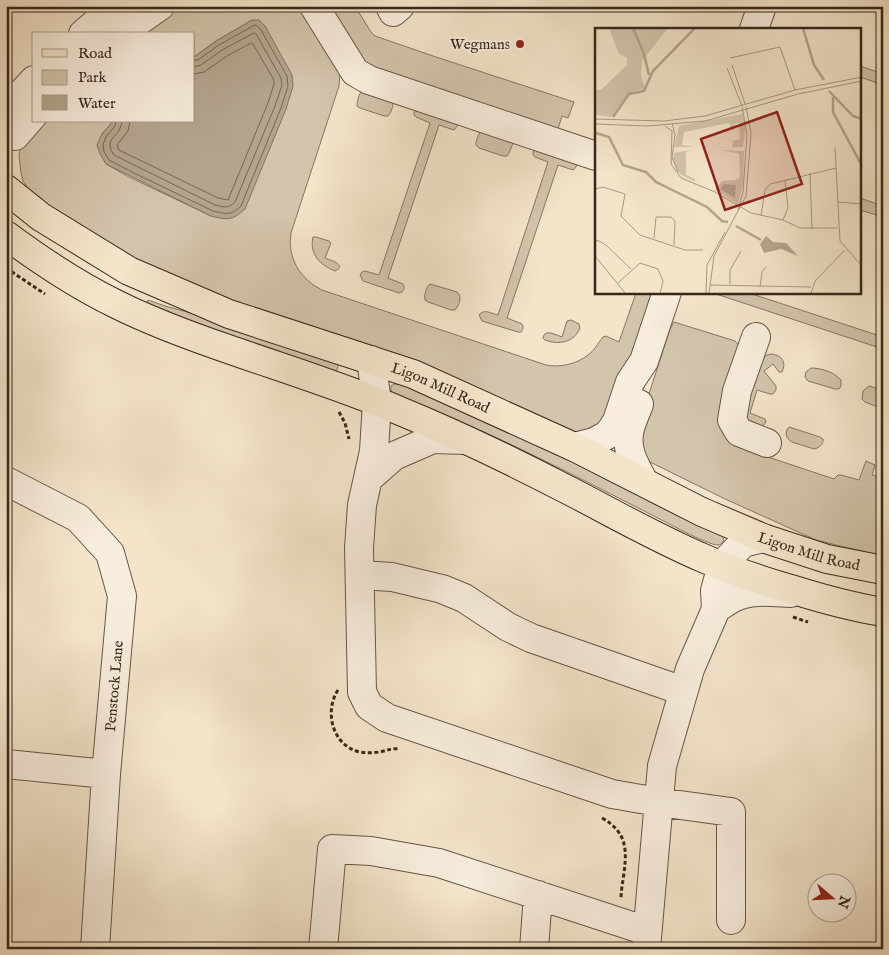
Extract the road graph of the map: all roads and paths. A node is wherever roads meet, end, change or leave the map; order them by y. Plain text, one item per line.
1 (116, 6) edge
2 (160, 6) edge
3 (314, 6) edge
4 (390, 6) edge
5 (400, 6) edge
6 (762, 6) edge
7 (754, 28) edge
8 (84, 32) edge
9 (123, 32) edge
10 (32, 82) edge
11 (6, 110) edge
12 (32, 116) edge
13 (6, 136) edge
14 (595, 156) edge
15 (6, 189) edge
16 (6, 235) edge
17 (666, 294) edge
18 (756, 337) dead end
19 (371, 360) junction
20 (644, 361) junction
21 (377, 402) junction
22 (339, 412) dead end
23 (465, 440) junction
24 (350, 442) dead end
25 (767, 443) dead end
26 (574, 447) junction
27 (368, 478) junction
28 (6, 481) edge
29 (644, 482) junction
30 (763, 538) junction
31 (722, 566) junction
32 (883, 570) edge
33 (360, 574) junction
34 (811, 595) junction
35 (716, 609) junction
36 (883, 612) edge
37 (339, 689) dead end
38 (683, 691) junction
39 (401, 749) dead end
40 (6, 764) edge
41 (106, 774) junction
42 (658, 802) junction
43 (598, 815) dead end
44 (538, 895) junction
45 (622, 904) dead end
46 (731, 920) dead end
47 (646, 940) edge
48 (95, 949) edge
49 (323, 949) edge
50 (534, 949) edge

1 - 8 street
2 - 9 street
3 - 14 street
4 - 5 street
6 - 7 street
10 - 11 street
12 - 13 street
15 - 19 main road, Ligon Mill Road
16 - 21 main road
17 - 20 street
18 - 25 street
19 - 21 street
19 - 26 main road, Ligon Mill Road
20 - 26 street
20 - 29 street
21 - 23 main road
21 - 27 street
22 - 24 path
23 - 27 street
23 - 31 main road
26 - 29 main road, Ligon Mill Road
27 - 33 street
28 - 41 street, Penstock Lane
29 - 30 main road, Ligon Mill Road
30 - 31 street
30 - 32 main road, Ligon Mill Road
31 - 34 main road
31 - 35 street
33 - 38 street
33 - 42 street
34 - 35 street
34 - 36 main road
35 - 38 street
37 - 39 path
38 - 42 street
40 - 41 street
41 - 48 street, Penstock Lane
42 - 46 street
42 - 47 street
43 - 45 path
44 - 47 street
44 - 49 street
44 - 50 street

